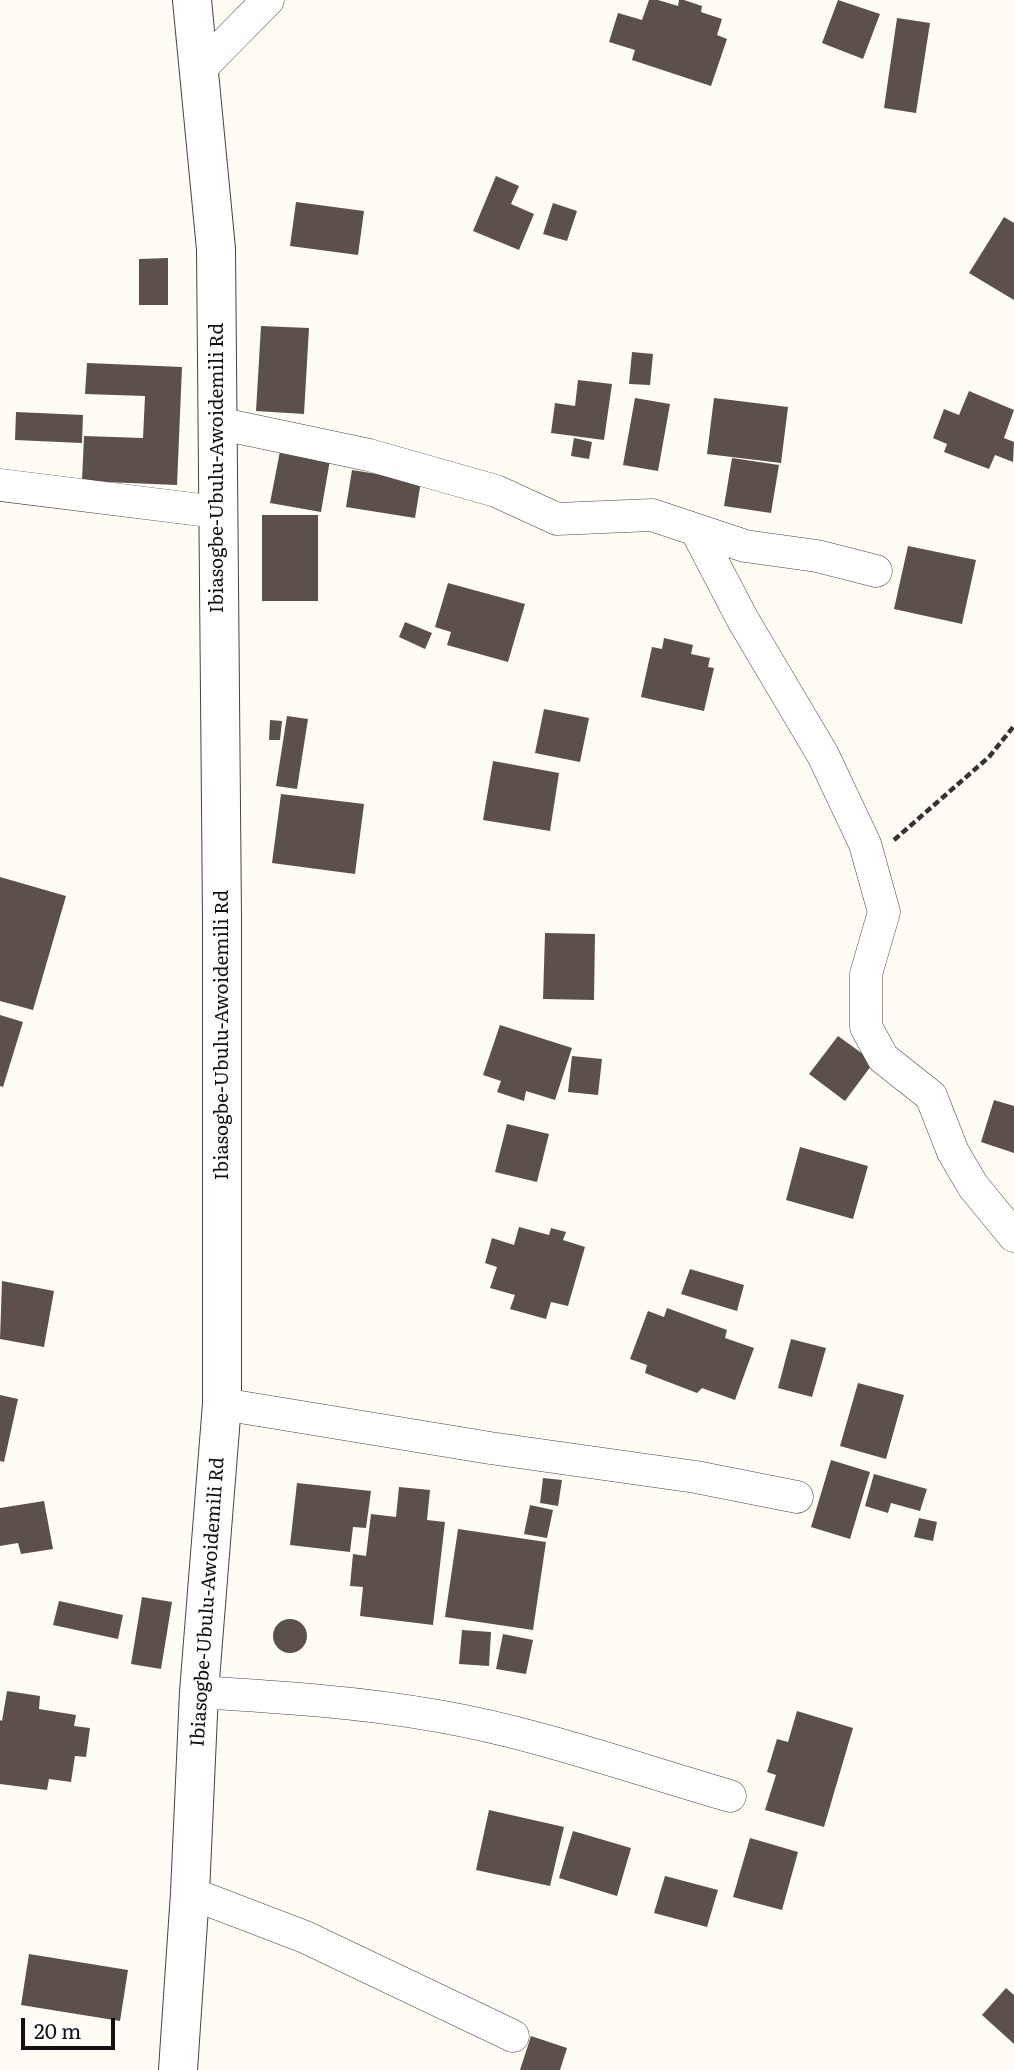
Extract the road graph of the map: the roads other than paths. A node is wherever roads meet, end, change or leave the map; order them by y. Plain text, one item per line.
1 (192, 0) edge
2 (268, 0) edge
3 (199, 70) junction
4 (217, 423) junction
5 (0, 485) edge
6 (217, 512) junction
7 (696, 530) junction
8 (876, 571) dead end
9 (1014, 1237) edge
10 (222, 1404) junction
11 (797, 1497) dead end
12 (199, 1692) junction
13 (730, 1796) dead end
14 (190, 1893) junction
15 (513, 2036) dead end
16 (177, 2070) edge

1 - 3 street, Ibiasogbe-Ubulu-Awoidemili Rd
2 - 3 street
3 - 4 street, Ibiasogbe-Ubulu-Awoidemili Rd
4 - 6 street, Ibiasogbe-Ubulu-Awoidemili Rd
4 - 7 street
5 - 6 street
6 - 10 street, Ibiasogbe-Ubulu-Awoidemili Rd
7 - 8 street
7 - 9 street
10 - 11 street
10 - 12 street, Ibiasogbe-Ubulu-Awoidemili Rd
12 - 13 street
12 - 14 street, Ibiasogbe-Ubulu-Awoidemili Rd
14 - 15 street
14 - 16 street, Ibiasogbe-Ubulu-Awoidemili Rd

